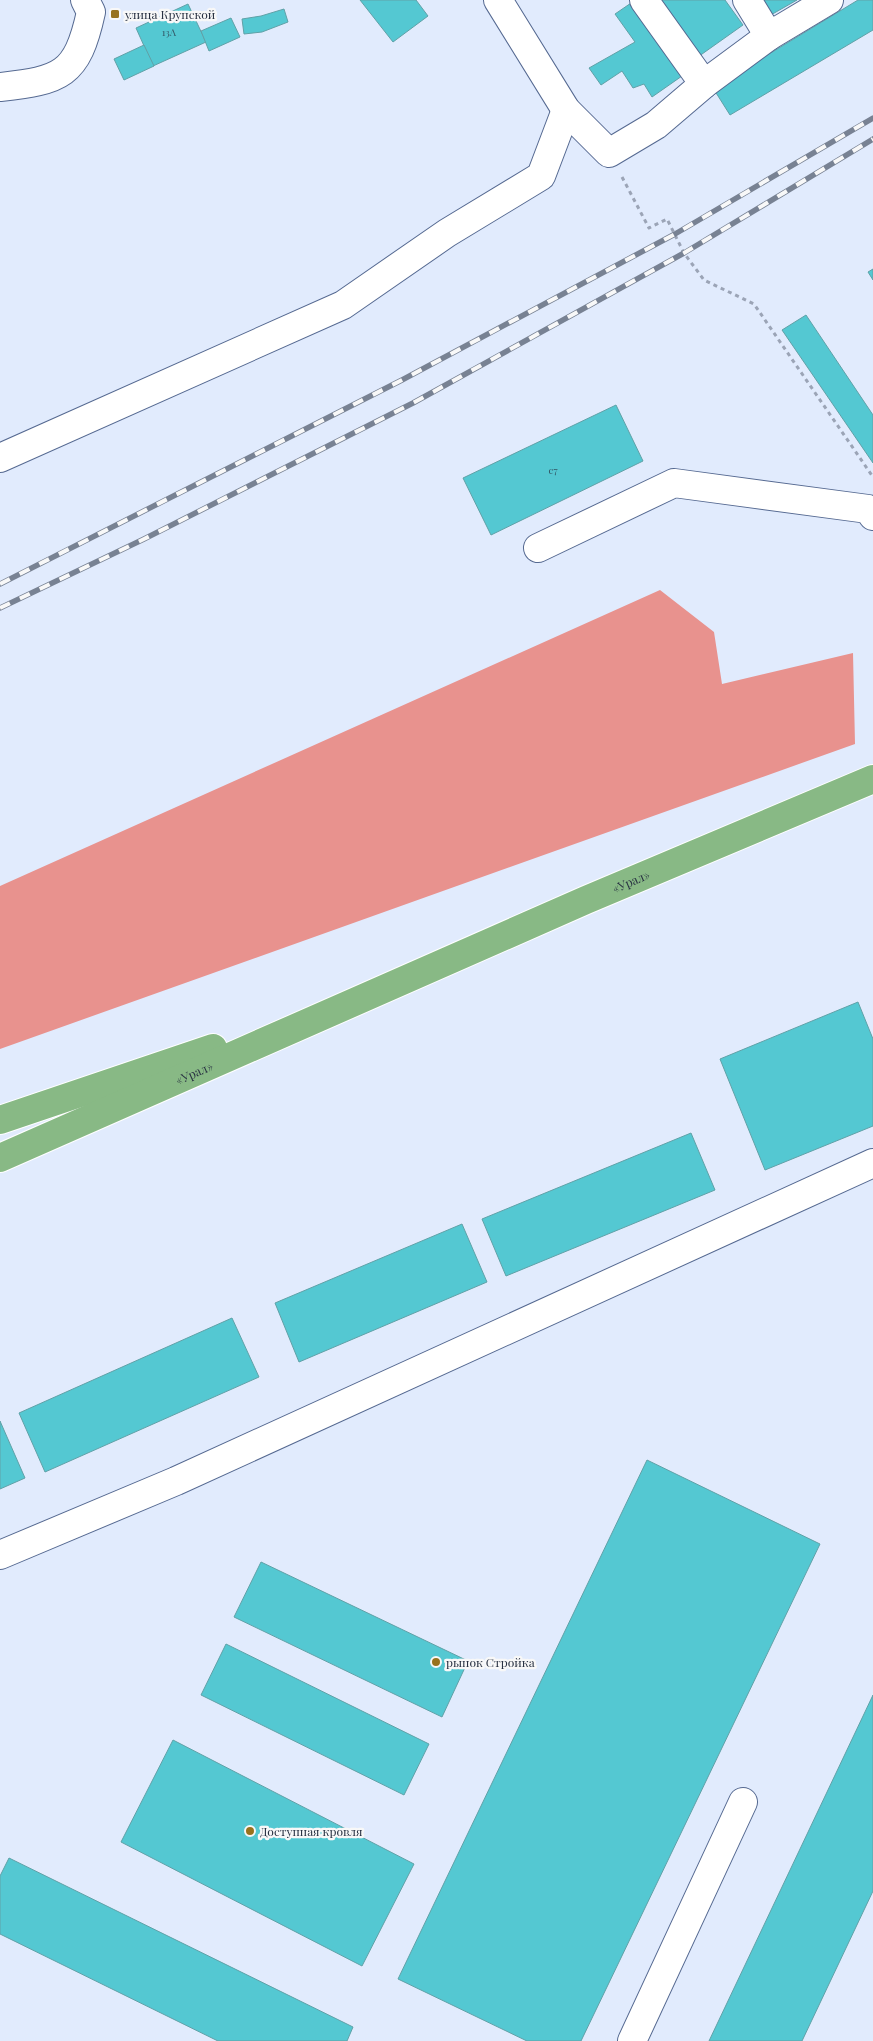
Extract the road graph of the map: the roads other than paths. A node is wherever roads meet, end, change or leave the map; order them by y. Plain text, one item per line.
1 (85, 0) edge
2 (498, 0) edge
3 (644, 0) edge
4 (747, 0) edge
5 (829, 0) edge
6 (769, 36) junction
7 (704, 84) junction
8 (0, 87) edge
9 (566, 110) junction
10 (0, 458) edge
11 (873, 516) edge
12 (538, 548) dead end
13 (873, 779) edge
14 (389, 988) junction
15 (0, 1120) edge
16 (0, 1158) edge
17 (873, 1163) edge
18 (0, 1556) edge
19 (743, 1802) dead end
20 (632, 2041) edge

1 - 8 lane
2 - 9 lane
3 - 7 lane
4 - 6 lane
5 - 6 lane
6 - 7 lane
7 - 9 lane
9 - 10 lane
11 - 12 lane
13 - 14 highway, «Урал»
14 - 15 highway, «Урал»
14 - 16 highway, «Урал»
17 - 18 lane
19 - 20 lane

